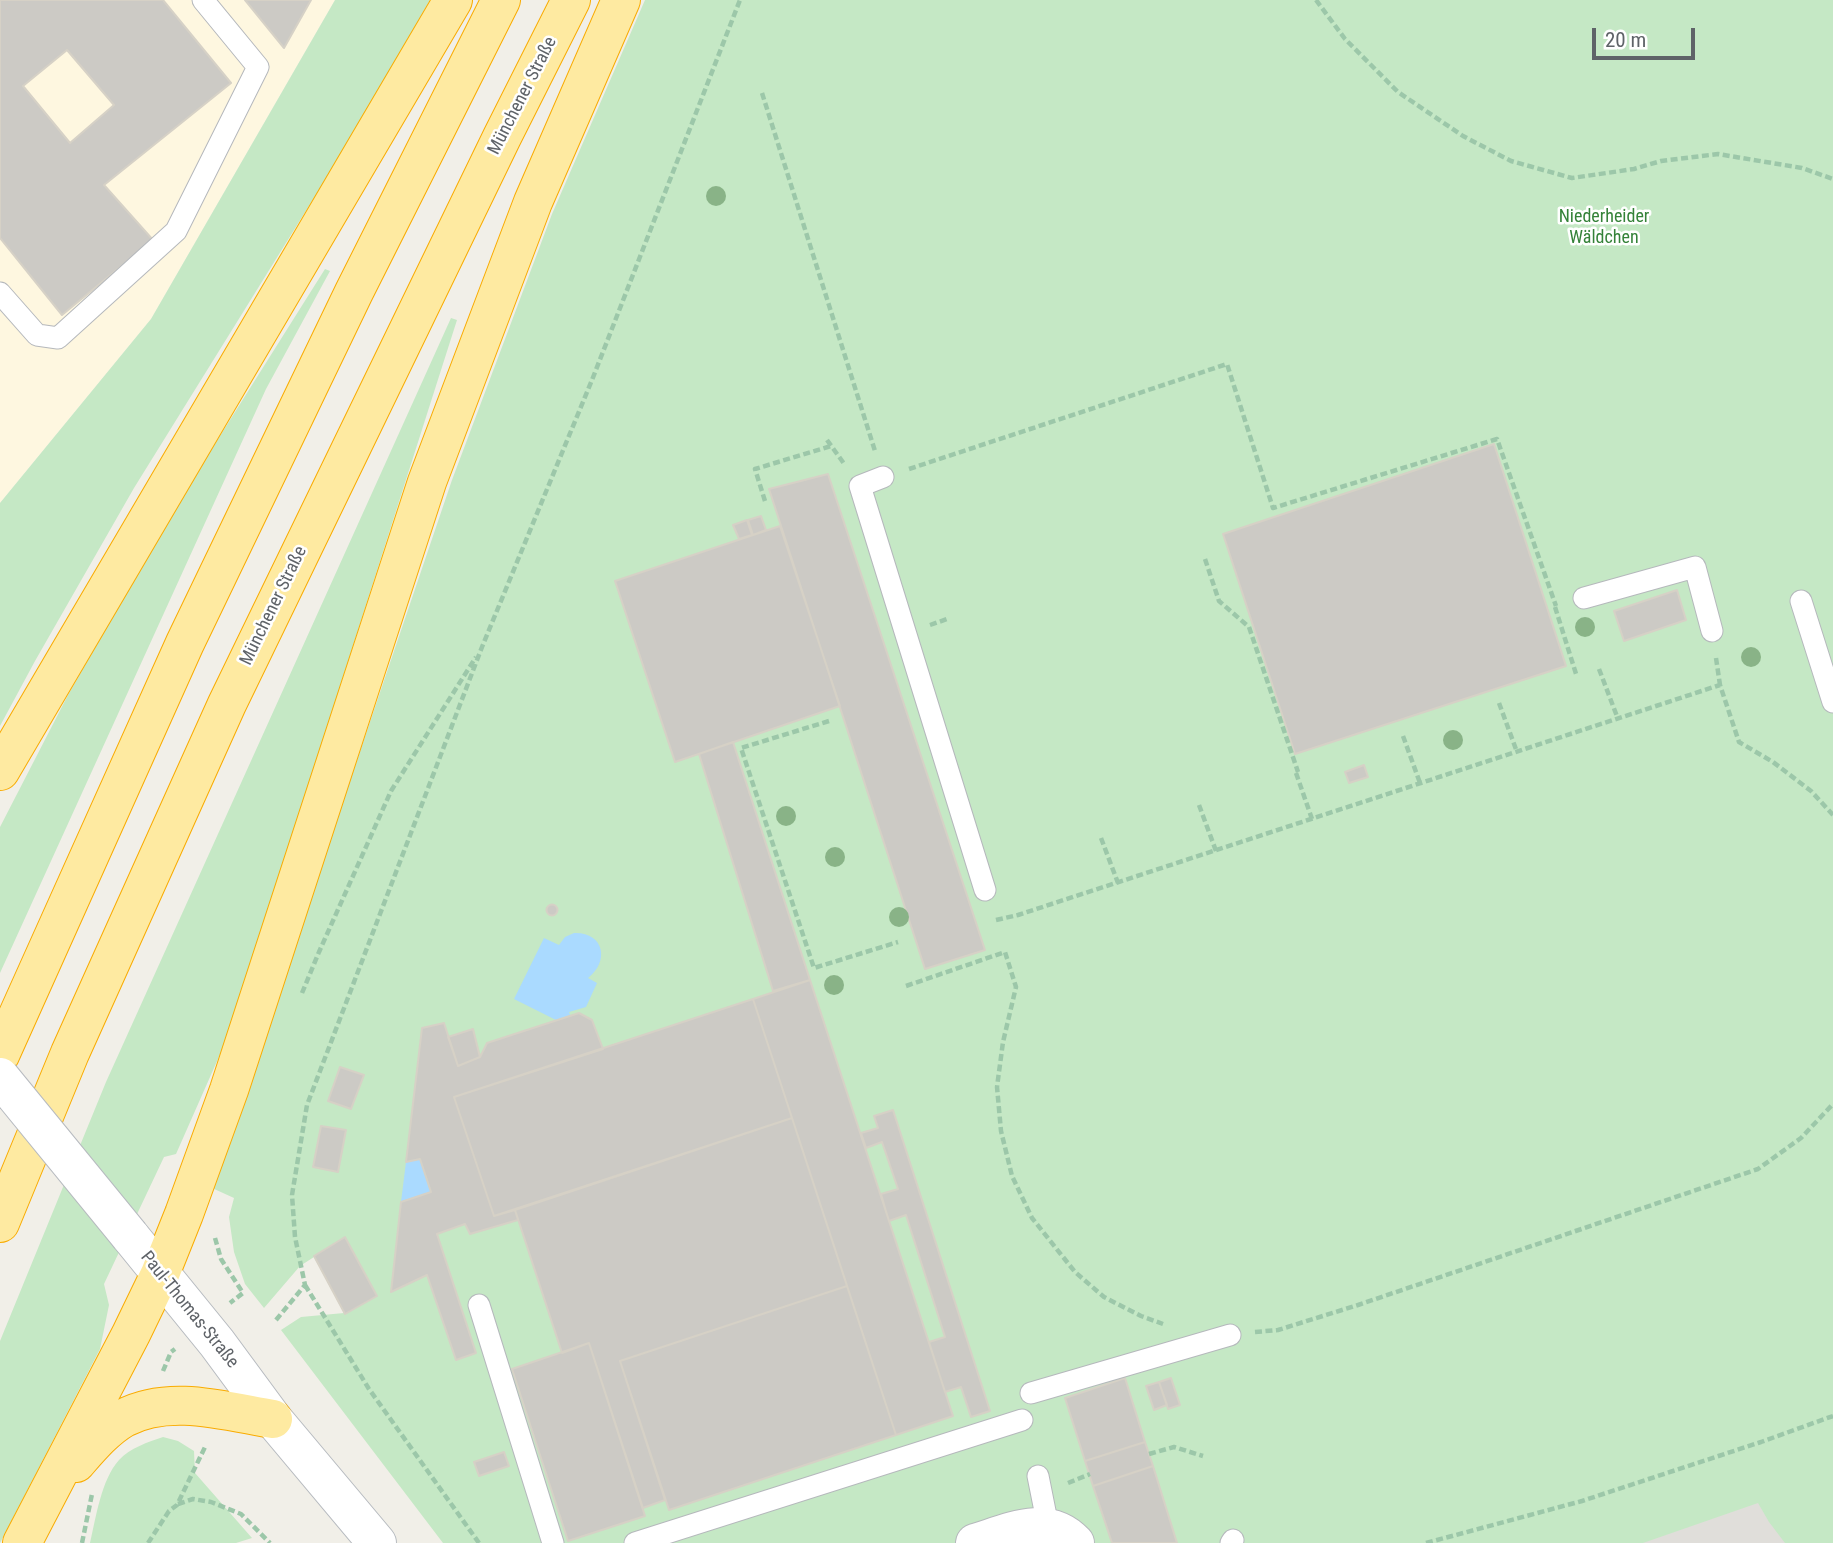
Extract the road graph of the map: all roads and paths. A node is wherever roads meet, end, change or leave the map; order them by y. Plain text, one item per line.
1 (203, 0) edge
2 (453, 0) edge
3 (501, 0) edge
4 (571, 0) edge
5 (621, 0) edge
6 (740, 0) edge
7 (1316, 0) edge
8 (762, 93) dead end
9 (1833, 179) edge
10 (0, 293) edge
11 (831, 446) dead end
12 (883, 477) junction
13 (765, 501) dead end
14 (1205, 559) dead end
15 (1584, 598) joint
16 (1801, 601) dead end
17 (1555, 606) junction
18 (1713, 631) dead end
19 (482, 648) junction
20 (1599, 670) dead end
21 (1577, 677) dead end
22 (1833, 702) edge
23 (1499, 704) dead end
24 (1618, 719) junction
25 (829, 721) dead end
26 (1403, 736) dead end
27 (1517, 752) junction
28 (1, 769) edge
29 (1420, 783) junction
30 (1199, 805) dead end
31 (1833, 816) edge
32 (1312, 819) junction
33 (1101, 838) dead end
34 (1216, 851) junction
35 (1118, 883) junction
36 (985, 890) dead end
37 (996, 920) dead end
38 (898, 942) dead end
39 (906, 986) dead end
40 (299, 1000) dead end
41 (0, 1055) edge
42 (0, 1077) edge
43 (1833, 1104) edge
44 (0, 1223) edge
45 (216, 1229) dead end
46 (160, 1274) junction
47 (304, 1285) junction
48 (243, 1293) dead end
49 (479, 1305) dead end
50 (276, 1320) dead end
51 (1167, 1325) dead end
52 (1230, 1335) joint
53 (1031, 1393) dead end
54 (1833, 1416) edge
55 (273, 1419) junction
56 (1023, 1420) dead end
57 (209, 1439) dead end
58 (1149, 1454) dead end
59 (1203, 1456) dead end
60 (1038, 1476) dead end
61 (43, 1502) junction
62 (177, 1505) junction
63 (1062, 1535) edge
64 (22, 1543) edge
65 (148, 1543) edge
66 (270, 1543) edge
67 (377, 1543) edge
68 (480, 1543) edge
69 (553, 1543) edge
70 (635, 1543) edge
71 (975, 1543) edge
72 (1426, 1543) edge

1 - 10 lane
2 - 28 highway
3 - 41 highway
4 - 44 highway, Münchener Straße
5 - 46 highway
6 - 19 path
7 - 9 path
8 - 12 path
11 - 13 path
12 - 17 path
12 - 36 lane
14 - 32 path
15 - 17 path
15 - 18 lane
16 - 22 lane
17 - 21 path
19 - 40 path
19 - 47 path
20 - 24 path
23 - 27 path
24 - 27 path
24 - 31 path
25 - 38 path
26 - 29 path
27 - 29 path
29 - 32 path
30 - 34 path
32 - 34 path
33 - 35 path
34 - 35 path
35 - 37 path
39 - 51 path
42 - 46 main road, Paul-Thomas-Straße, bridge
43 - 52 path
45 - 48 path
46 - 55 main road, Paul-Thomas-Straße
46 - 61 highway
47 - 50 path
47 - 68 path
49 - 69 lane
52 - 53 lane
54 - 72 path
55 - 61 highway
55 - 67 main road, Paul-Thomas-Straße
56 - 70 lane
57 - 62 path
58 - 59 path
60 - 63 lane
61 - 64 highway
62 - 65 path
62 - 66 path
63 - 71 main road

